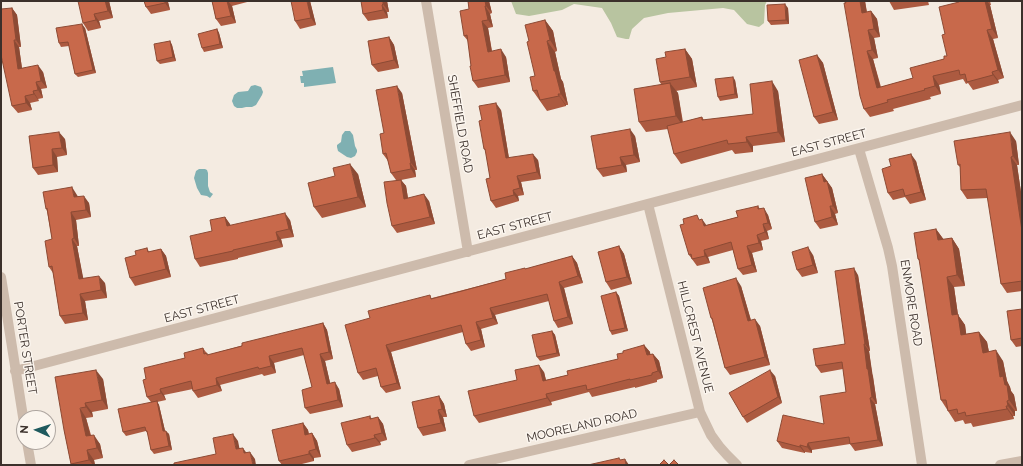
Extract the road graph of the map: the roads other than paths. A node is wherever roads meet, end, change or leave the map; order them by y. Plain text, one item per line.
1 (426, 1) edge
2 (1022, 105) edge
3 (859, 148) junction
4 (648, 204) junction
5 (468, 252) junction
6 (1, 277) edge
7 (15, 371) junction
8 (22, 410) edge
9 (700, 412) junction
10 (28, 450) edge
11 (1022, 461) edge
12 (31, 465) edge
13 (469, 465) edge
14 (737, 465) edge
15 (922, 465) edge
16 (1000, 465) edge

1 - 5 street, SHEFFIELD ROAD
2 - 3 street, EAST STREET
3 - 4 street, EAST STREET
3 - 15 street, ENMORE ROAD
4 - 5 street, EAST STREET
4 - 9 street, HILLCREST AVENUE
5 - 7 street, EAST STREET
6 - 7 street, PORTER STREET
7 - 8 street, PORTER STREET
9 - 13 street, MOORELAND ROAD
9 - 14 street, HILLCREST AVENUE
10 - 12 street
11 - 16 street

